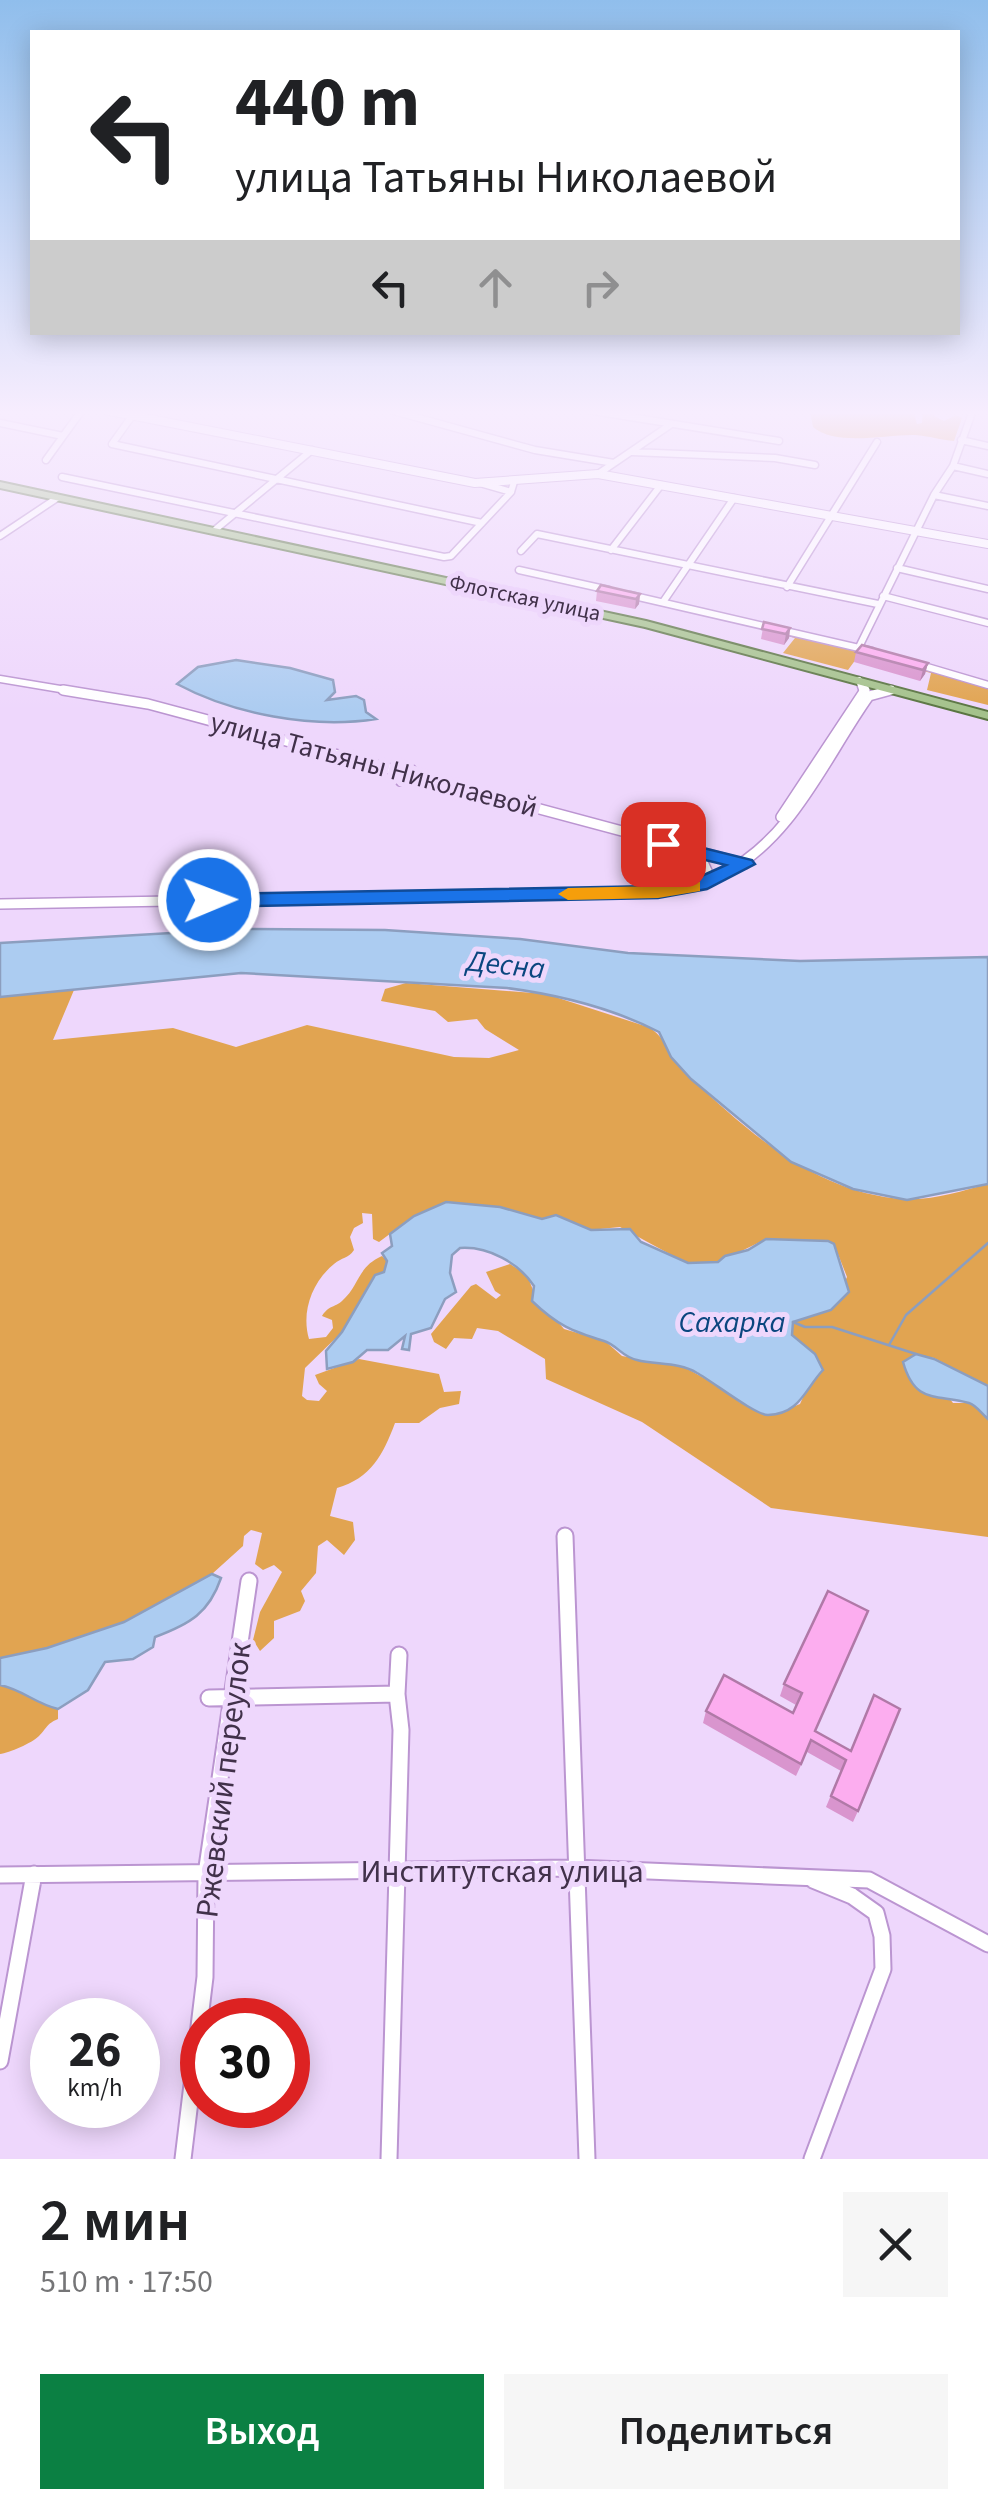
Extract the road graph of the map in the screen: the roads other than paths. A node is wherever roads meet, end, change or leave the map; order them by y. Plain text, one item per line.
1 (38, 511) edge
2 (117, 511) edge
3 (133, 511) edge
4 (214, 511) edge
5 (238, 511) edge
6 (428, 511) edge
7 (493, 511) edge
8 (641, 511) edge
9 (725, 511) edge
10 (803, 511) edge
11 (835, 511) edge
12 (926, 511) edge
13 (233, 515) junction
14 (832, 516) junction
15 (482, 522) junction
16 (216, 528) junction
17 (916, 531) junction
18 (0, 536) edge
19 (988, 544) edge
20 (610, 550) junction
21 (521, 551) dead end
22 (686, 566) junction
23 (897, 568) junction
24 (519, 570) dead end
25 (787, 588) junction
26 (988, 589) edge
27 (880, 600) junction
28 (662, 602) junction
29 (988, 623) edge
30 (859, 647) junction
31 (877, 652) edge
32 (914, 663) edge
33 (859, 680) junction
34 (0, 681) edge
35 (988, 685) edge
36 (896, 690) junction
37 (988, 714) edge
38 (702, 856) junction
39 (739, 864) junction
40 (697, 881) junction
41 (0, 902) edge
42 (564, 1536) dead end
43 (249, 1581) dead end
44 (399, 1656) dead end
45 (396, 1694) junction
46 (209, 1698) dead end
47 (234, 1699) junction
48 (576, 1868) junction
49 (396, 1872) junction
50 (34, 1874) junction
51 (206, 1874) junction
52 (0, 1875) edge
53 (803, 1877) junction
54 (988, 1944) edge
55 (0, 2062) edge
56 (184, 2159) edge
57 (389, 2159) edge
58 (587, 2159) edge
59 (812, 2159) edge

1 - 18 street
2 - 33 main road, Флотская улица
3 - 16 main road, Флотская улица
4 - 13 street, Флотская улица
5 - 13 street
6 - 15 street
7 - 15 street
8 - 20 street
9 - 22 street
10 - 14 street
11 - 14 street
12 - 17 street
13 - 15 street, Флотская улица
13 - 16 street
14 - 17 street
14 - 25 street
16 - 37 main road, Флотская улица
17 - 19 street
17 - 23 street
20 - 21 street
20 - 22 street
22 - 25 street
22 - 28 street
23 - 26 street
23 - 27 street
24 - 28 street, Флотская улица
25 - 27 street
27 - 29 street
27 - 30 street
28 - 30 street, Флотская улица
30 - 31 street, Флотская улица
32 - 35 street
33 - 36 main road, Флотская улица
33 - 39 street
34 - 38 street, улица Татьяны Николаевой
36 - 37 main road, Флотская улица
36 - 39 street
38 - 39 street, улица Татьяны Николаевой
38 - 40 street
39 - 40 street
39 - 41 street
40 - 41 street
42 - 48 street
43 - 47 street, Ржевский переулок
44 - 45 street
45 - 47 street
45 - 49 street
46 - 47 street
47 - 51 street, Ржевский переулок
48 - 49 street, Институтская улица
48 - 53 street, Институтская улица
48 - 58 street
49 - 51 street, Институтская улица
49 - 57 street
50 - 51 street, Институтская улица
50 - 52 street, Институтская улица
50 - 55 street
51 - 56 street, Ржевский переулок
53 - 54 street, Институтская улица
53 - 59 street

